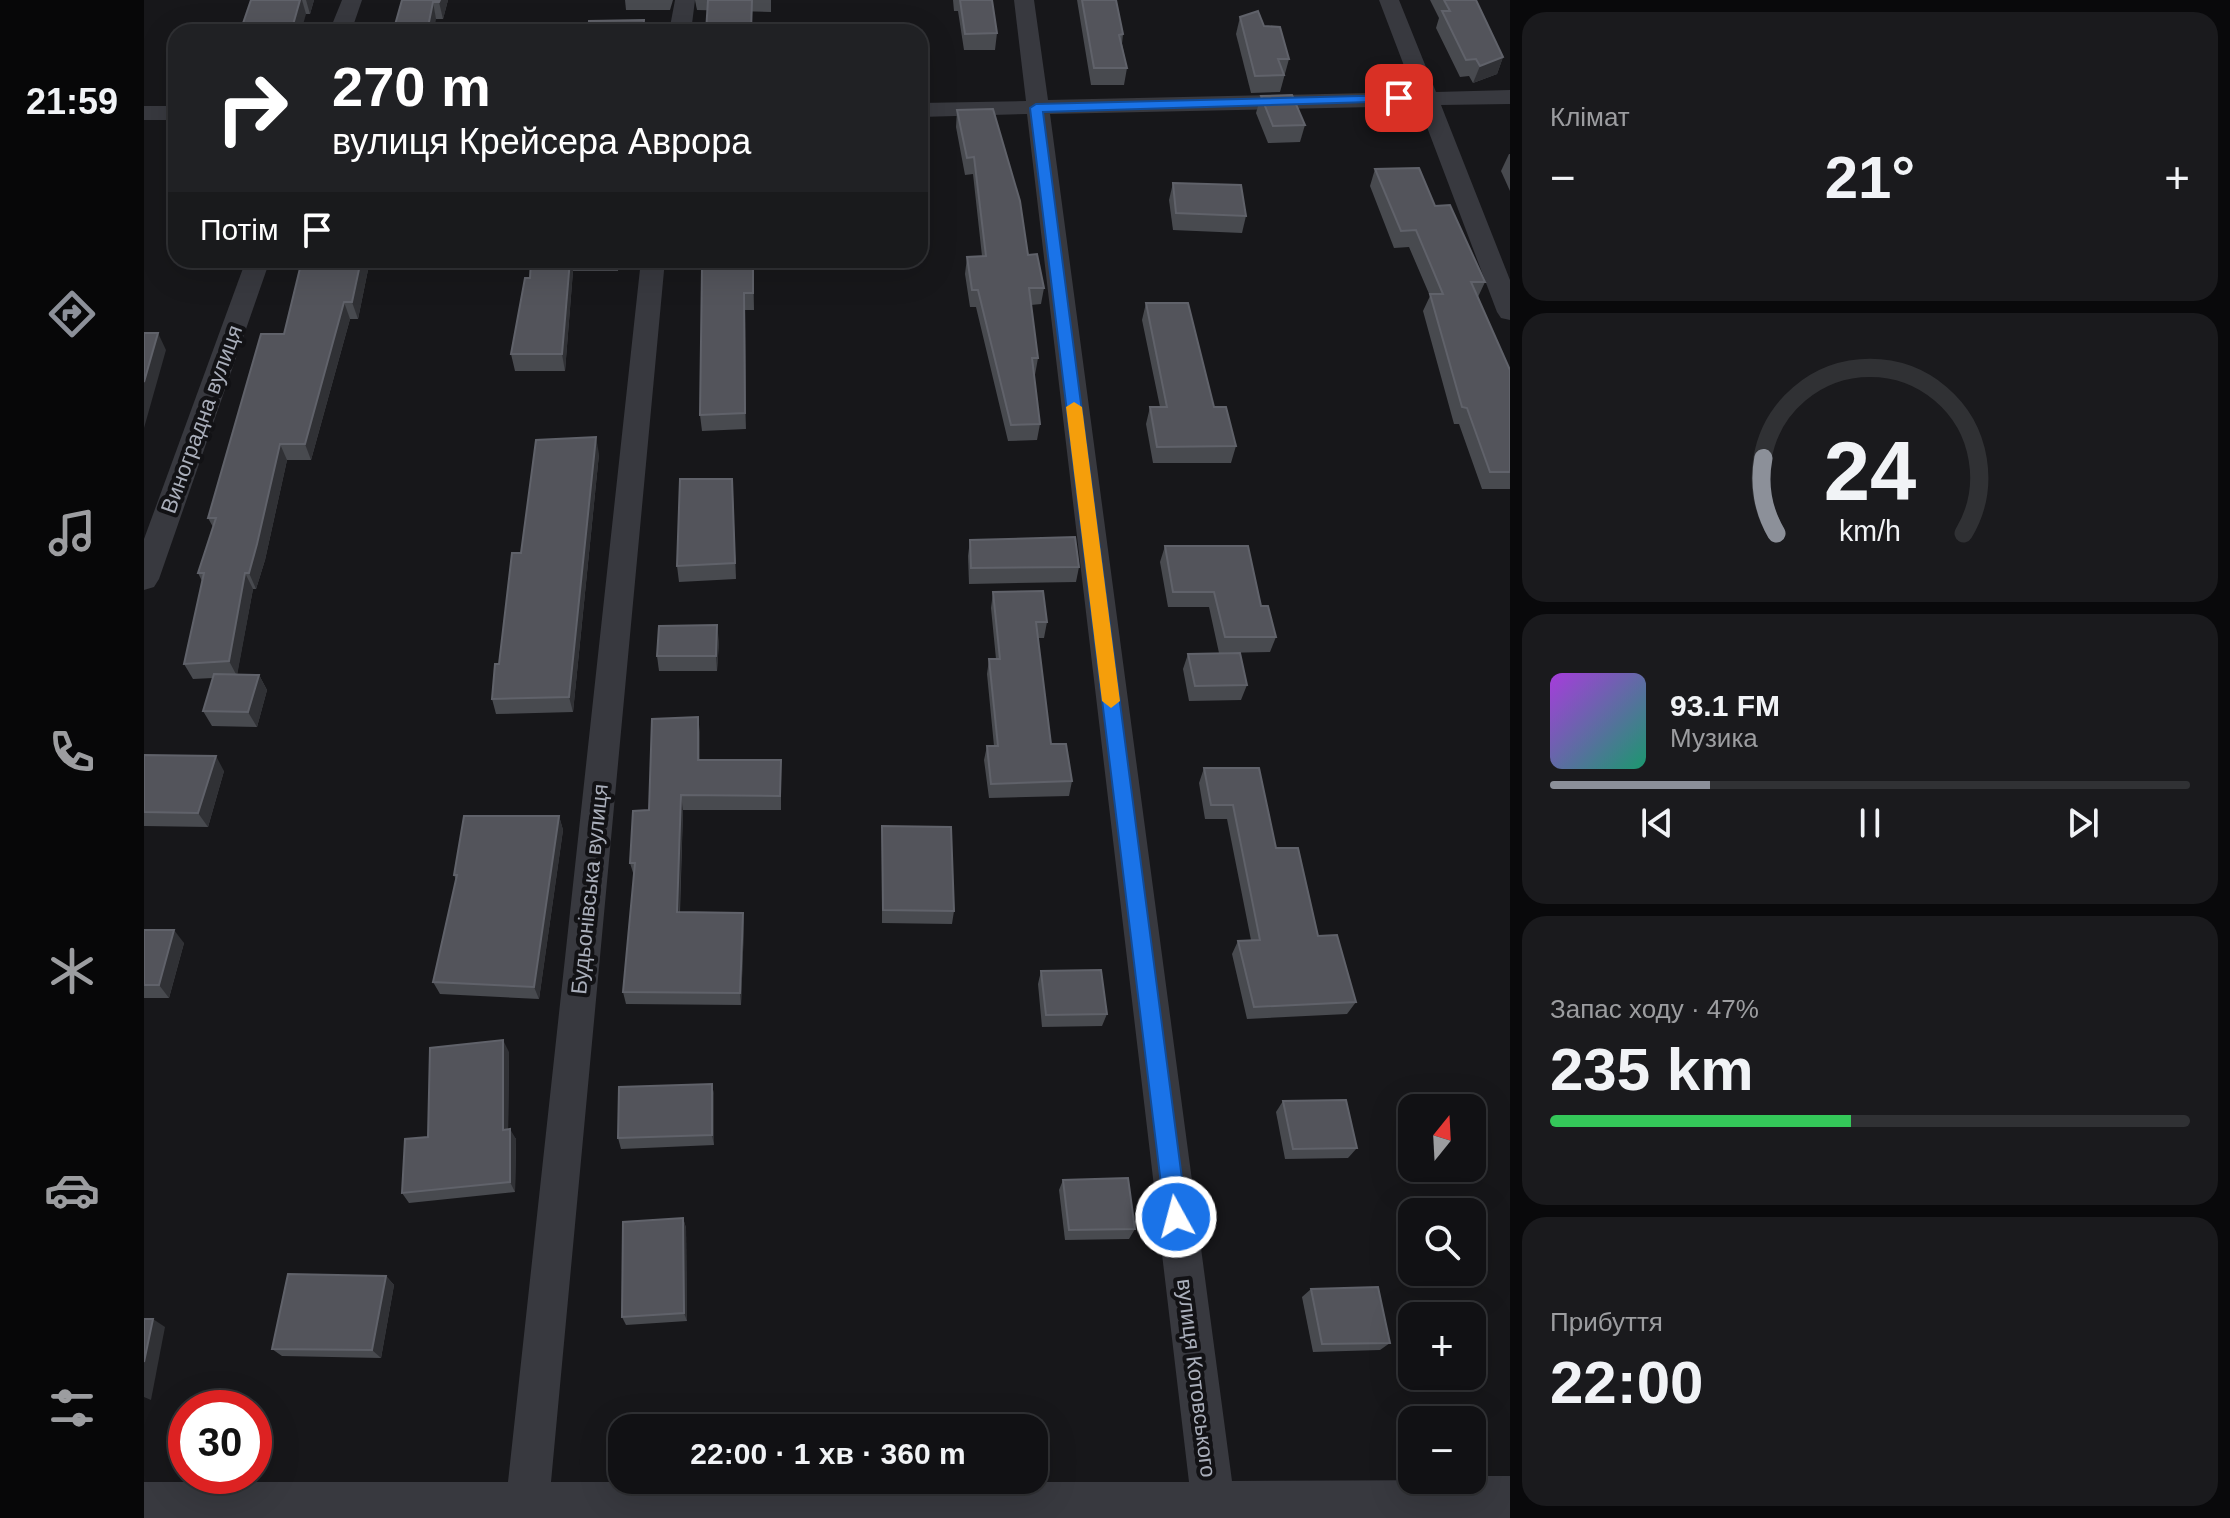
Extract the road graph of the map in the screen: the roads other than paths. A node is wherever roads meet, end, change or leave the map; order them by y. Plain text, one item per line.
1 (352, 0) edge
2 (685, 0) edge
3 (1024, 0) edge
4 (1389, 0) edge
5 (343, 24) edge
6 (681, 24) edge
7 (1510, 97) edge
8 (1430, 98) junction
9 (1036, 108) junction
10 (928, 110) edge
11 (144, 113) edge
12 (168, 113) edge
13 (255, 268) edge
14 (652, 268) edge
15 (1510, 312) edge
16 (144, 579) edge
17 (1510, 1497) edge
18 (144, 1503) edge
19 (1214, 1510) edge
20 (526, 1511) edge

1 - 5 street
2 - 6 street
3 - 9 street, вулиця Котовського
4 - 8 street
7 - 8 street
8 - 9 street
8 - 15 street
9 - 10 street
9 - 19 street, вулиця Котовського
11 - 12 street
13 - 16 street, Виноградна вулиця
14 - 20 street, Будьонівська вулиця
17 - 19 street
18 - 20 street
19 - 20 street

